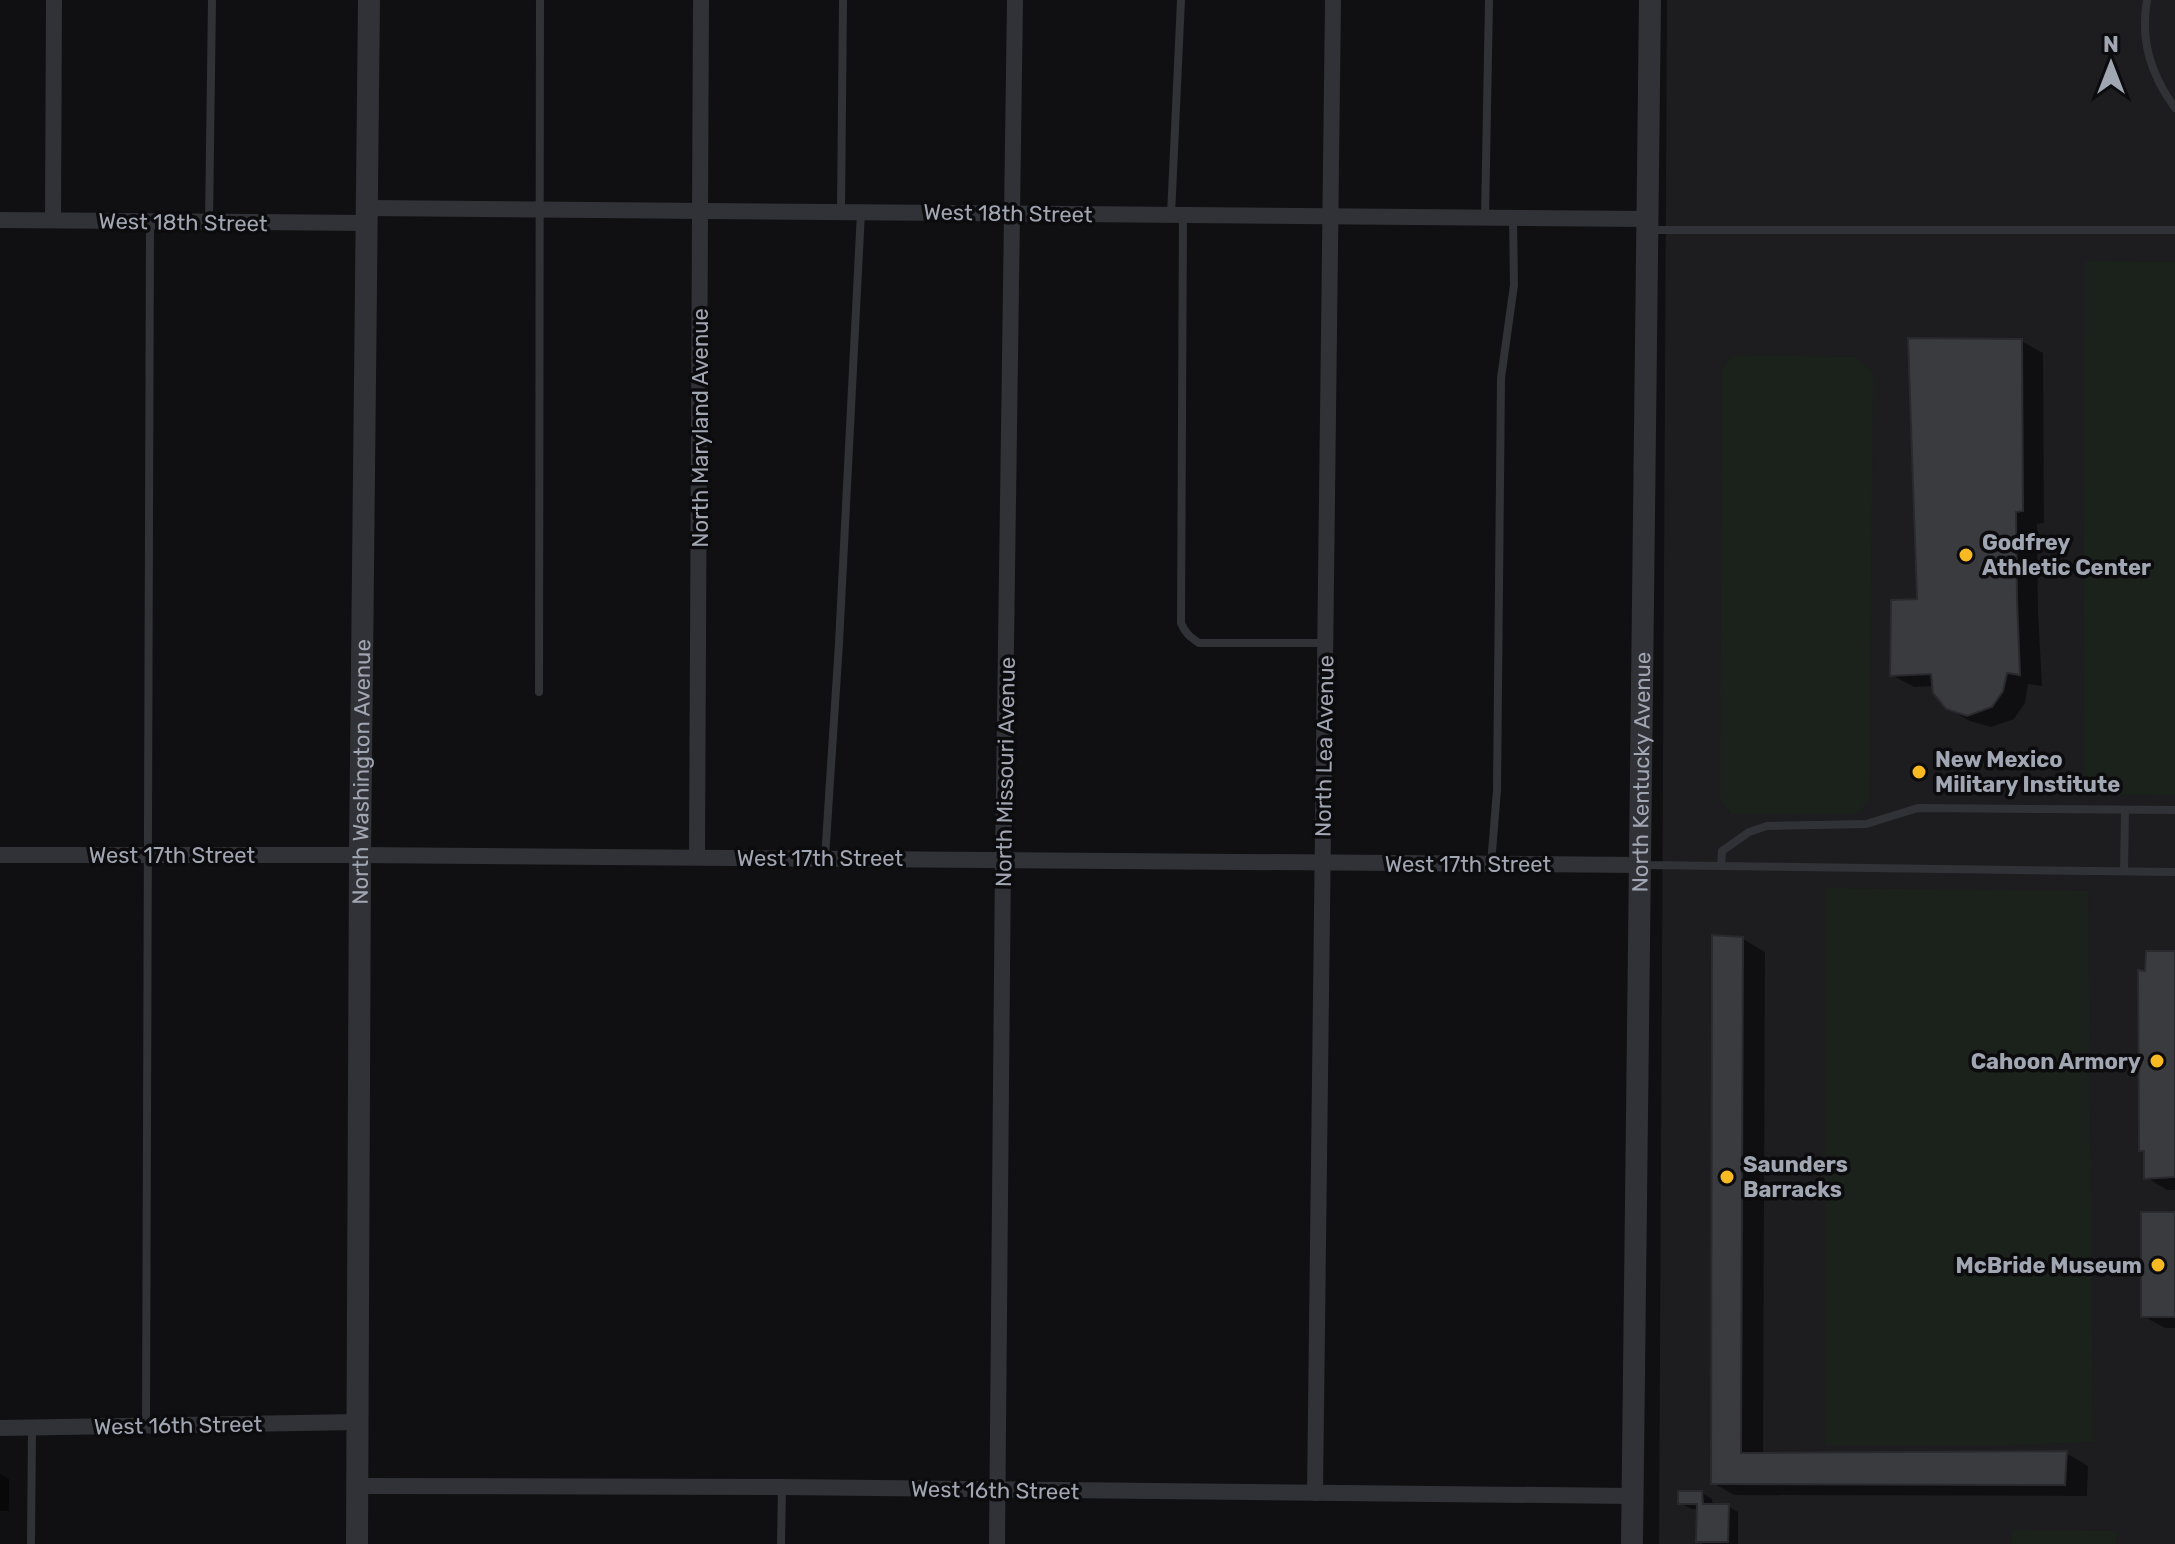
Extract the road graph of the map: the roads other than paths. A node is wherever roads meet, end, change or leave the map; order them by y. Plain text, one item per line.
1 (54, 0) edge
2 (212, 0) edge
3 (369, 0) edge
4 (540, 0) edge
5 (701, 0) edge
6 (843, 0) edge
7 (1015, 0) edge
8 (1181, 0) edge
9 (1333, 0) edge
10 (1489, 0) edge
11 (1650, 0) edge
12 (2147, 0) edge
13 (2175, 108) edge
14 (539, 209) junction
15 (701, 210) junction
16 (841, 211) junction
17 (861, 212) junction
18 (1012, 213) junction
19 (1177, 215) junction
20 (367, 216) junction
21 (1330, 216) junction
22 (1485, 218) junction
23 (1513, 218) junction
24 (0, 220) edge
25 (53, 220) junction
26 (150, 221) junction
27 (209, 222) junction
28 (1648, 225) junction
29 (2175, 230) edge
30 (1325, 643) junction
31 (539, 692) dead end
32 (2125, 810) junction
33 (2175, 810) edge
34 (0, 855) edge
35 (147, 855) junction
36 (360, 855) junction
37 (697, 857) junction
38 (825, 858) junction
39 (1003, 859) junction
40 (1322, 863) junction
41 (1491, 864) junction
42 (1639, 865) junction
43 (1721, 866) junction
44 (2124, 871) junction
45 (2175, 872) edge
46 (357, 1422) junction
47 (146, 1426) junction
48 (32, 1427) junction
49 (0, 1428) edge
50 (358, 1486) junction
51 (782, 1487) junction
52 (997, 1490) junction
53 (1315, 1493) junction
54 (1632, 1496) junction
55 (31, 1544) edge
56 (357, 1544) edge
57 (781, 1544) edge
58 (997, 1544) edge
59 (1632, 1544) edge

1 - 25 street
2 - 27 lane
3 - 20 street, North Washington Avenue
4 - 14 lane
5 - 15 street, North Maryland Avenue
6 - 16 lane
7 - 18 street, North Missouri Avenue
8 - 19 lane
9 - 21 street, North Lea Avenue
10 - 22 lane
11 - 28 street, North Kentucky Avenue
12 - 13 lane
14 - 15 street, West 18th Street
14 - 20 street, West 18th Street
14 - 31 lane
15 - 16 street, West 18th Street
15 - 37 street, North Maryland Avenue
16 - 17 street, West 18th Street
17 - 18 street, West 18th Street
17 - 38 lane
18 - 19 street, West 18th Street
18 - 39 street, North Missouri Avenue
19 - 21 street, West 18th Street
19 - 30 lane
20 - 27 street, West 18th Street
20 - 36 street, North Washington Avenue
21 - 22 street, West 18th Street
21 - 30 street, North Lea Avenue
22 - 23 street, West 18th Street
23 - 28 street, West 18th Street
23 - 41 lane
24 - 25 street, West 18th Street
25 - 26 street, West 18th Street
26 - 27 street, West 18th Street
26 - 35 lane
28 - 29 lane
28 - 42 street, North Kentucky Avenue
30 - 40 street, North Lea Avenue
32 - 33 lane
32 - 43 lane
32 - 44 lane
34 - 35 street, West 17th Street
35 - 36 street, West 17th Street
35 - 47 lane
36 - 37 street, West 17th Street
36 - 46 street, North Washington Avenue
37 - 38 street, West 17th Street
38 - 39 street, West 17th Street
39 - 40 street, West 17th Street
39 - 52 street, North Missouri Avenue
40 - 41 street, West 17th Street
40 - 53 street, North Lea Avenue
41 - 42 street, West 17th Street
42 - 43 lane
42 - 54 street, North Kentucky Avenue
43 - 44 lane
44 - 45 lane
46 - 47 street, West 16th Street
46 - 50 street, North Washington Avenue
47 - 48 street, West 16th Street
48 - 49 street, West 16th Street
48 - 55 lane
50 - 51 street, West 16th Street
50 - 56 street, North Washington Avenue
51 - 52 street, West 16th Street
51 - 57 lane
52 - 53 street, West 16th Street
52 - 58 street, North Missouri Avenue
53 - 54 street, West 16th Street
54 - 59 street, North Kentucky Avenue

